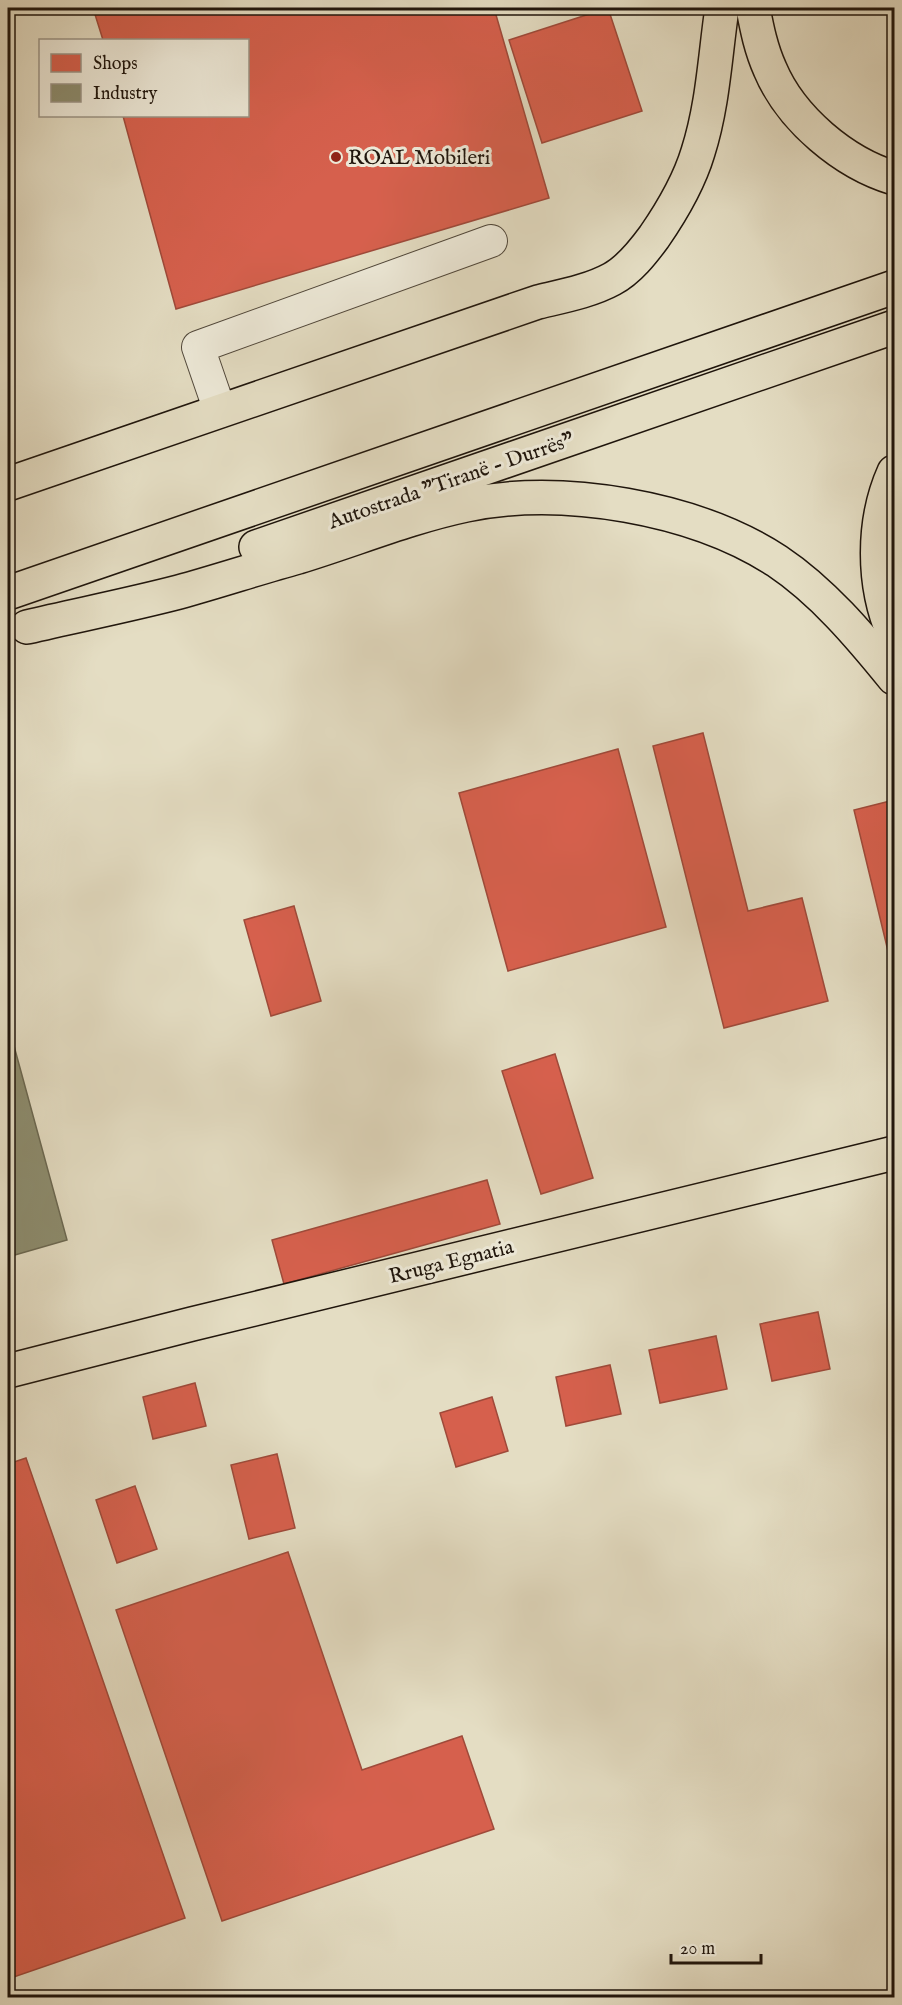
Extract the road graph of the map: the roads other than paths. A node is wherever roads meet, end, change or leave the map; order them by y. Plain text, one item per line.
1 (722, 8) edge
2 (753, 8) edge
3 (894, 178) edge
4 (492, 241) dead end
5 (894, 287) edge
6 (894, 327) edge
7 (219, 411) junction
8 (894, 471) edge
9 (8, 484) edge
10 (8, 593) edge
11 (17, 630) edge
12 (894, 635) edge
13 (894, 678) edge
14 (894, 1153) edge
15 (8, 1371) edge

1 - 7 main road
2 - 3 main road
4 - 7 lane
5 - 10 main road, Autostrada "Tiranë - Durrës"
6 - 11 main road, Autostrada "Tiranë - Durrës"
7 - 9 main road
8 - 12 main road
11 - 13 main road
14 - 15 main road, Rruga Egnatia

